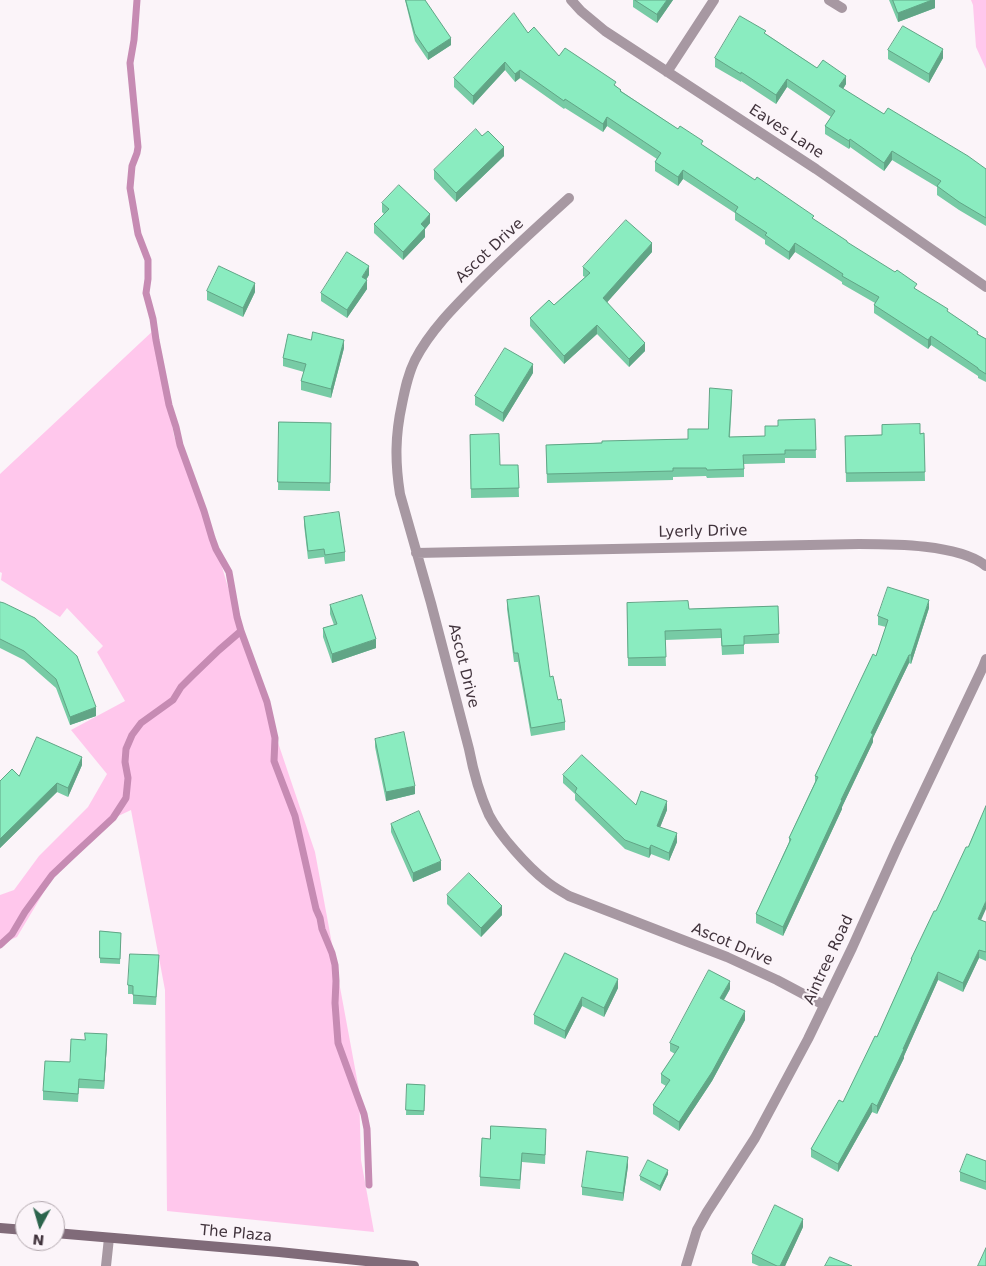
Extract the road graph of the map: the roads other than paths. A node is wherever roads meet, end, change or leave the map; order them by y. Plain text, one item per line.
1 (571, 0) edge
2 (714, 0) edge
3 (829, 0) edge
4 (842, 8) dead end
5 (667, 72) junction
6 (569, 198) dead end
7 (986, 287) edge
8 (416, 552) junction
9 (986, 566) edge
10 (986, 659) edge
11 (824, 1005) junction
12 (0, 1228) edge
13 (15, 1229) edge
14 (65, 1234) edge
15 (109, 1238) junction
16 (106, 1266) edge
17 (414, 1266) edge
18 (686, 1266) edge

1 - 5 street, Eaves Lane
2 - 5 street
3 - 4 street
5 - 7 street, Eaves Lane
6 - 8 street, Ascot Drive
8 - 9 street, Lyerly Drive
8 - 11 street, Ascot Drive
10 - 11 street, Aintree Road
11 - 18 street, Aintree Road
12 - 13 main road
14 - 15 main road, The Plaza
15 - 16 street
15 - 17 main road, The Plaza

